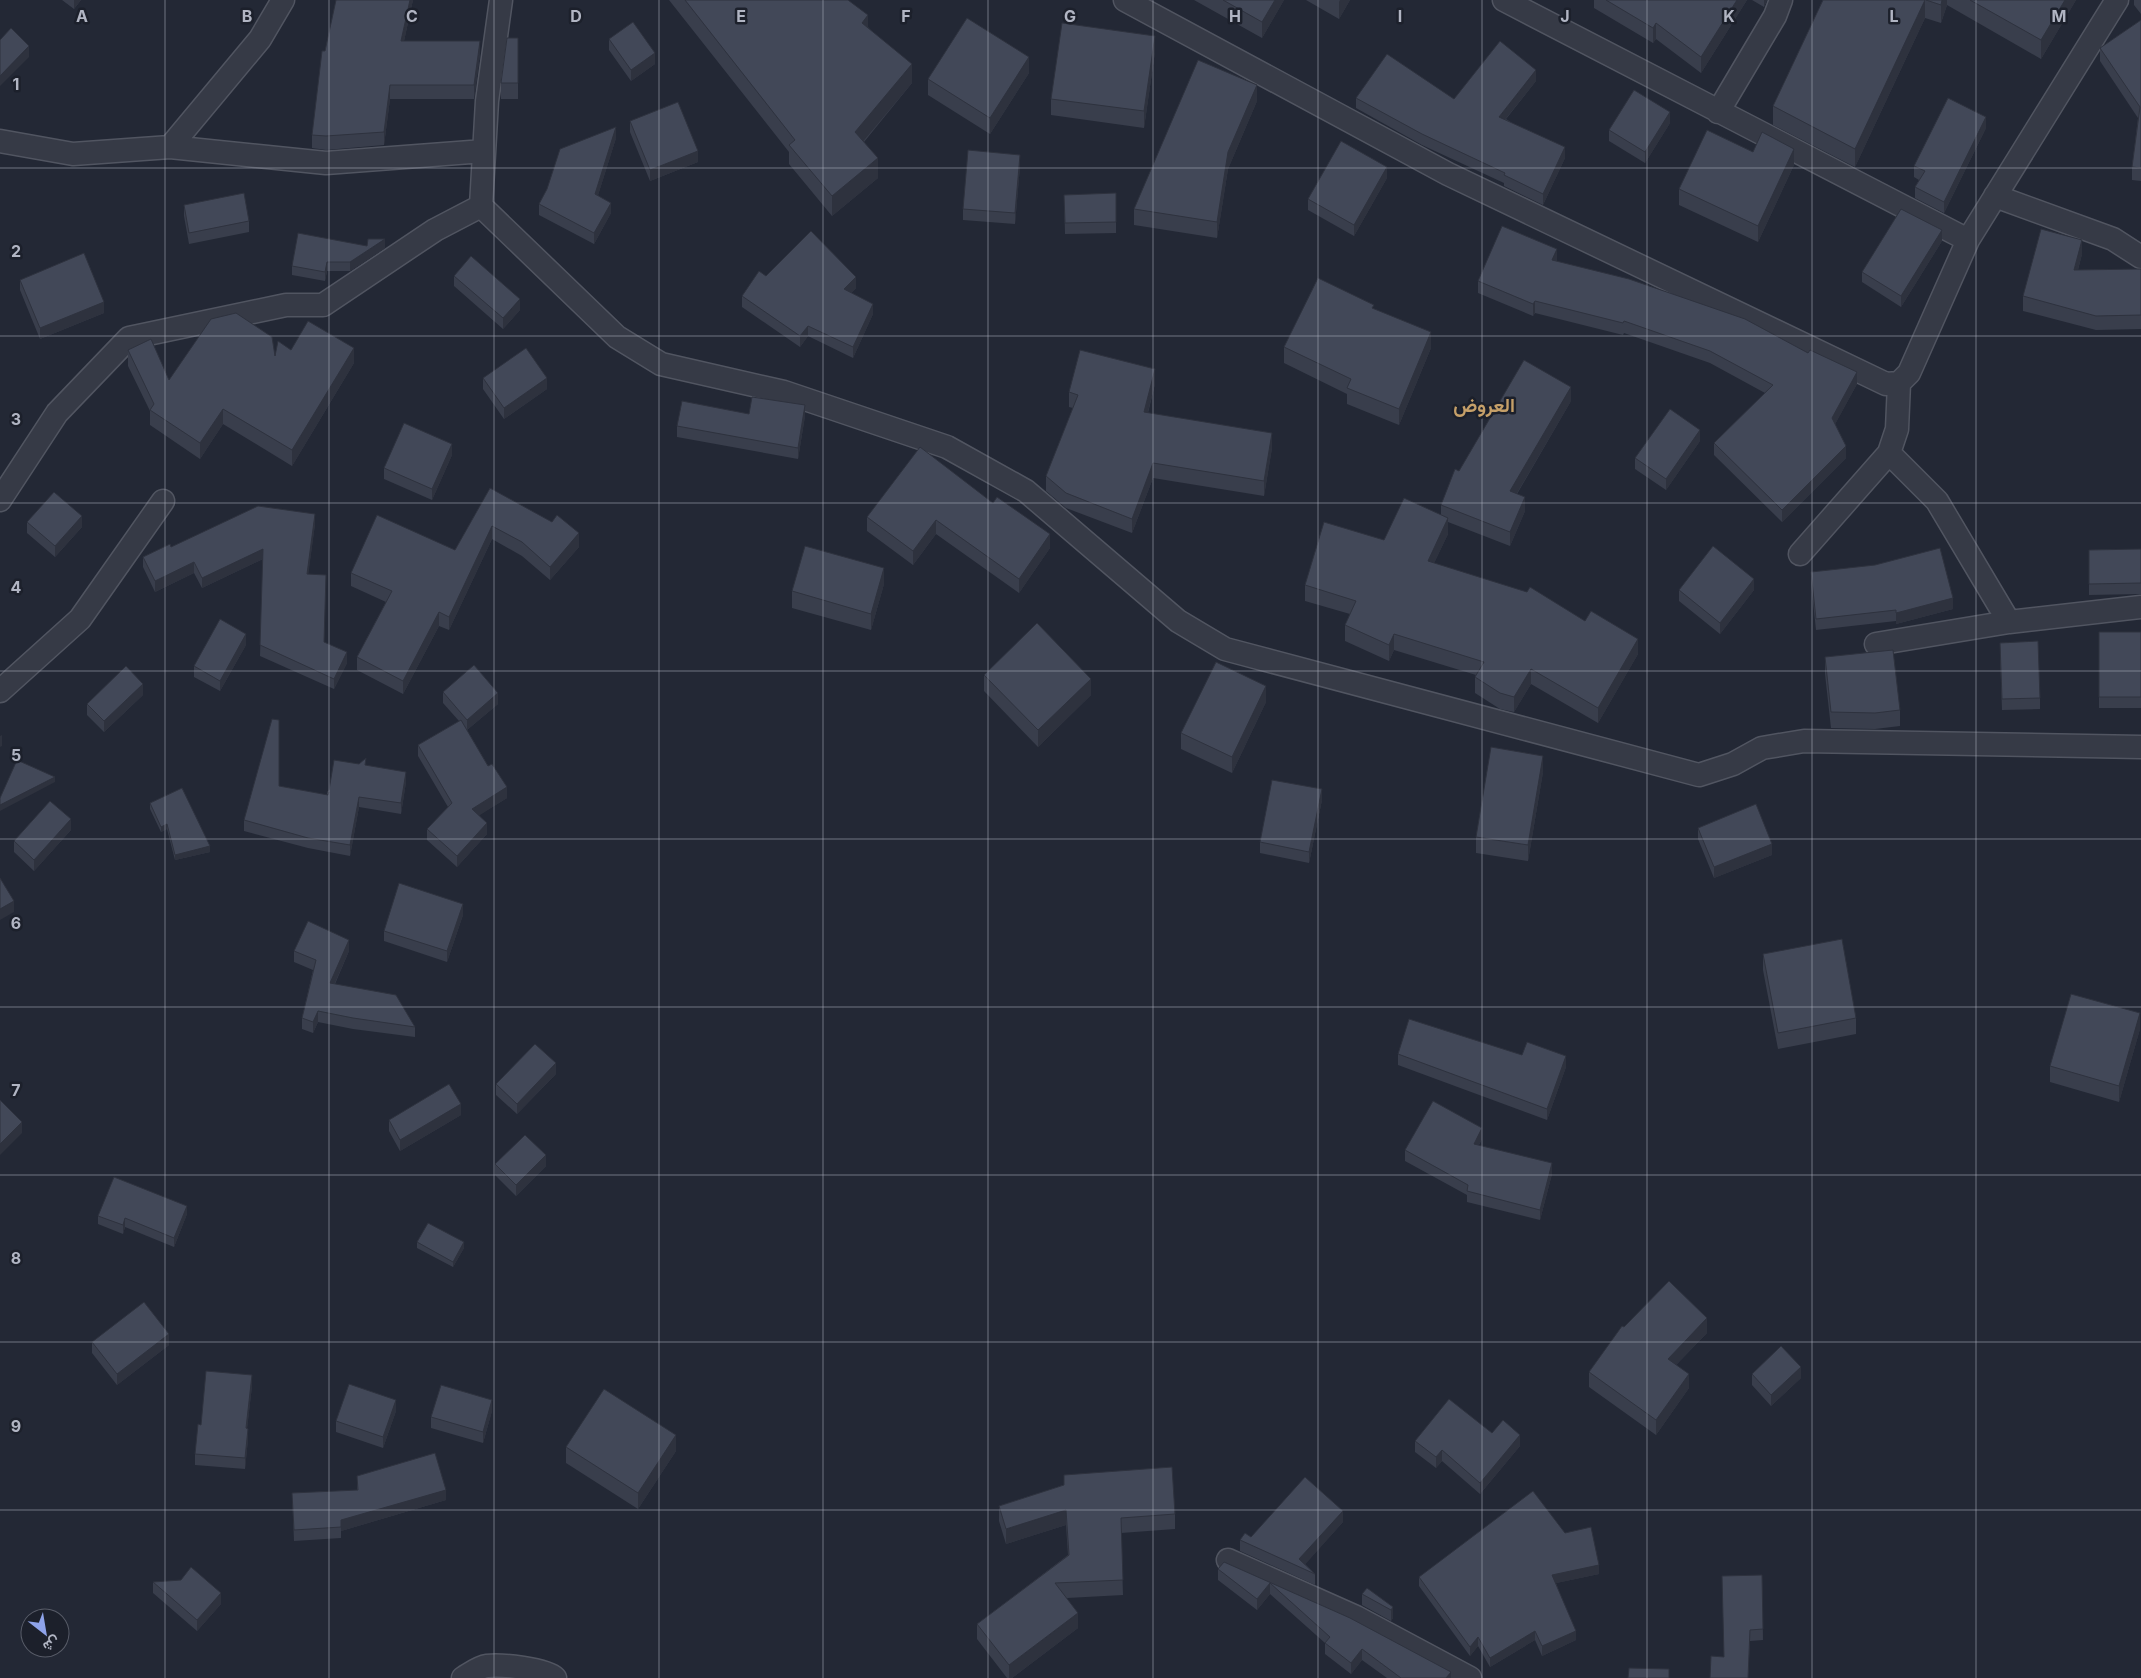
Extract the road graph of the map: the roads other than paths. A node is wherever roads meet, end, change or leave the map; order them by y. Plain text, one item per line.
1 (284, 0) edge
2 (501, 0) edge
3 (1125, 0) edge
4 (1504, 0) edge
5 (1781, 0) edge
6 (2117, 0) edge
7 (1718, 112) junction
8 (0, 140) edge
9 (170, 147) junction
10 (484, 151) junction
11 (1995, 196) junction
12 (481, 206) junction
13 (1968, 240) junction
14 (2141, 256) edge
15 (1899, 383) junction
16 (1890, 452) junction
17 (0, 500) edge
18 (163, 501) dead end
19 (1800, 554) dead end
20 (2141, 607) edge
21 (2009, 622) junction
22 (1876, 644) dead end
23 (0, 691) edge
24 (2141, 746) edge
25 (1228, 1560) dead end
26 (463, 1678) edge
27 (555, 1678) edge
28 (1470, 1678) edge

1 - 9 street
2 - 10 street
3 - 15 street
4 - 7 street
5 - 7 street
6 - 11 street
7 - 13 street
8 - 9 street
9 - 10 street
10 - 12 street
11 - 13 street
11 - 14 street
12 - 17 street
12 - 24 street
13 - 15 street
15 - 16 street
16 - 19 street
16 - 21 street
18 - 23 street
20 - 21 street
21 - 22 street
25 - 28 street
26 - 27 street

